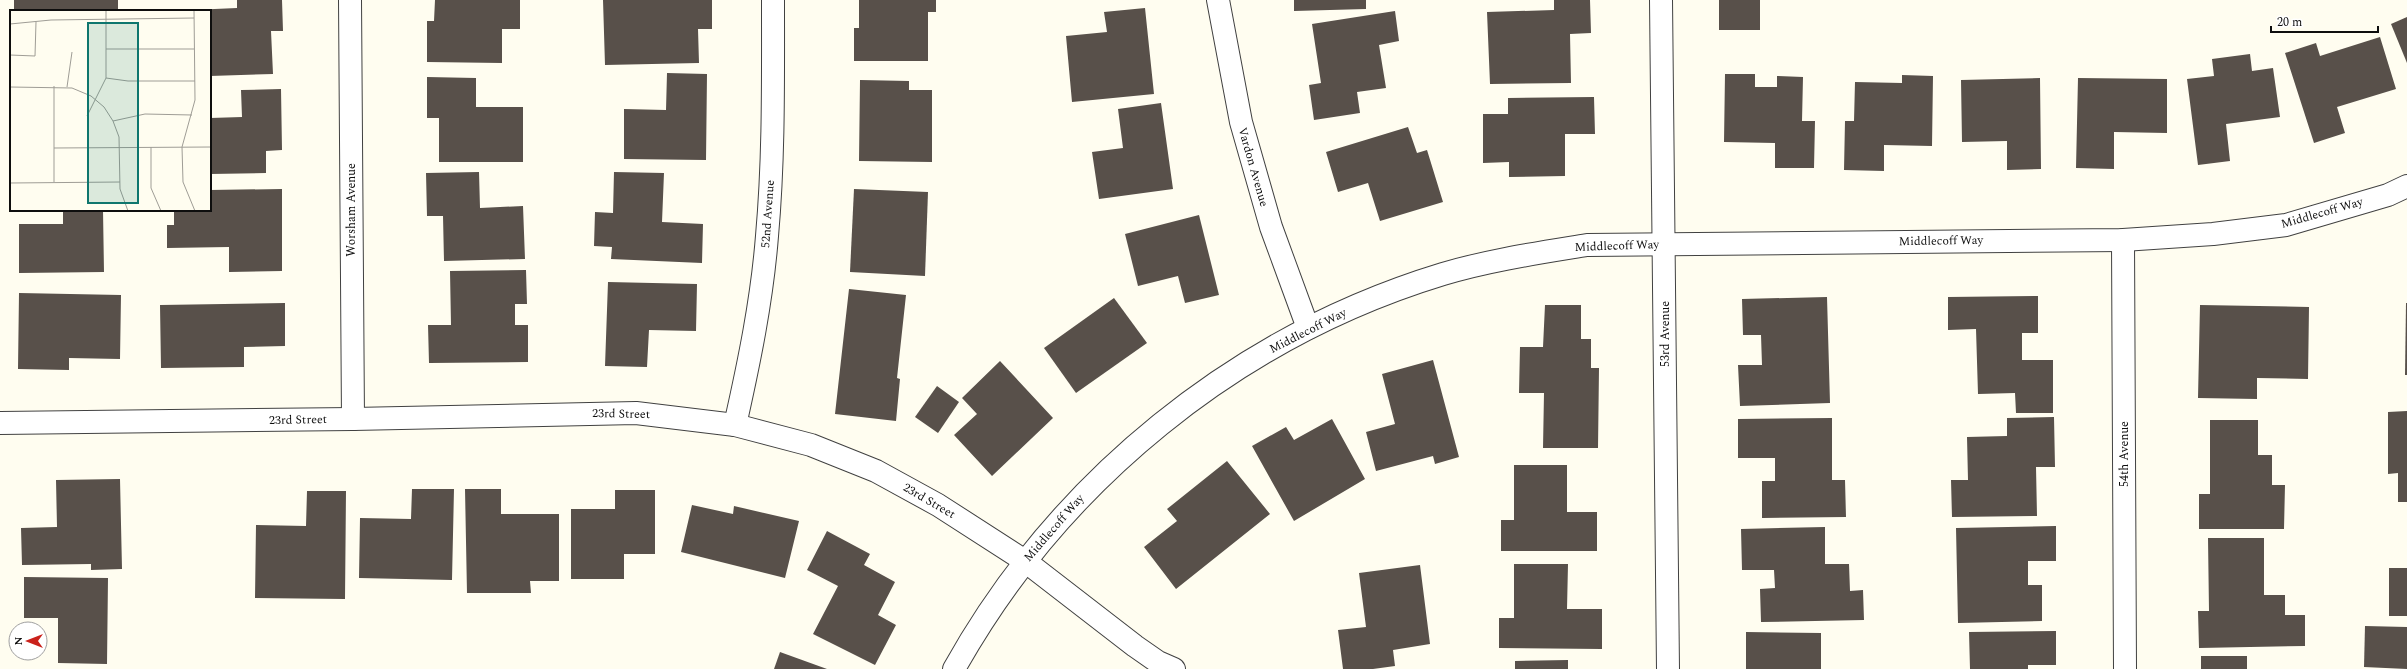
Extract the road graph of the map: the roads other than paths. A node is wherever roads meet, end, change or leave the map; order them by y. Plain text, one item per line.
1 (350, 0) edge
2 (773, 0) edge
3 (1218, 0) edge
4 (1661, 0) edge
5 (2407, 186) edge
6 (2123, 240) junction
7 (1664, 244) junction
8 (1308, 328) junction
9 (353, 419) junction
10 (0, 423) edge
11 (736, 425) junction
12 (1025, 561) junction
13 (954, 669) edge
14 (1174, 669) edge
15 (1668, 669) edge
16 (2126, 669) edge

1 - 9 street, Worsham Avenue
2 - 11 street, 52nd Avenue
3 - 8 street, Vardon Avenue
4 - 7 street, 53rd Avenue
5 - 6 street, Middlecoff Way
6 - 7 street, Middlecoff Way
6 - 16 street, 54th Avenue
7 - 8 street, Middlecoff Way
7 - 15 street, 53rd Avenue
8 - 12 street, Middlecoff Way
9 - 10 street, 23rd Street
9 - 11 street, 23rd Street
11 - 12 street, 23rd Street
12 - 13 street, Middlecoff Way
12 - 14 street, 23rd Street

